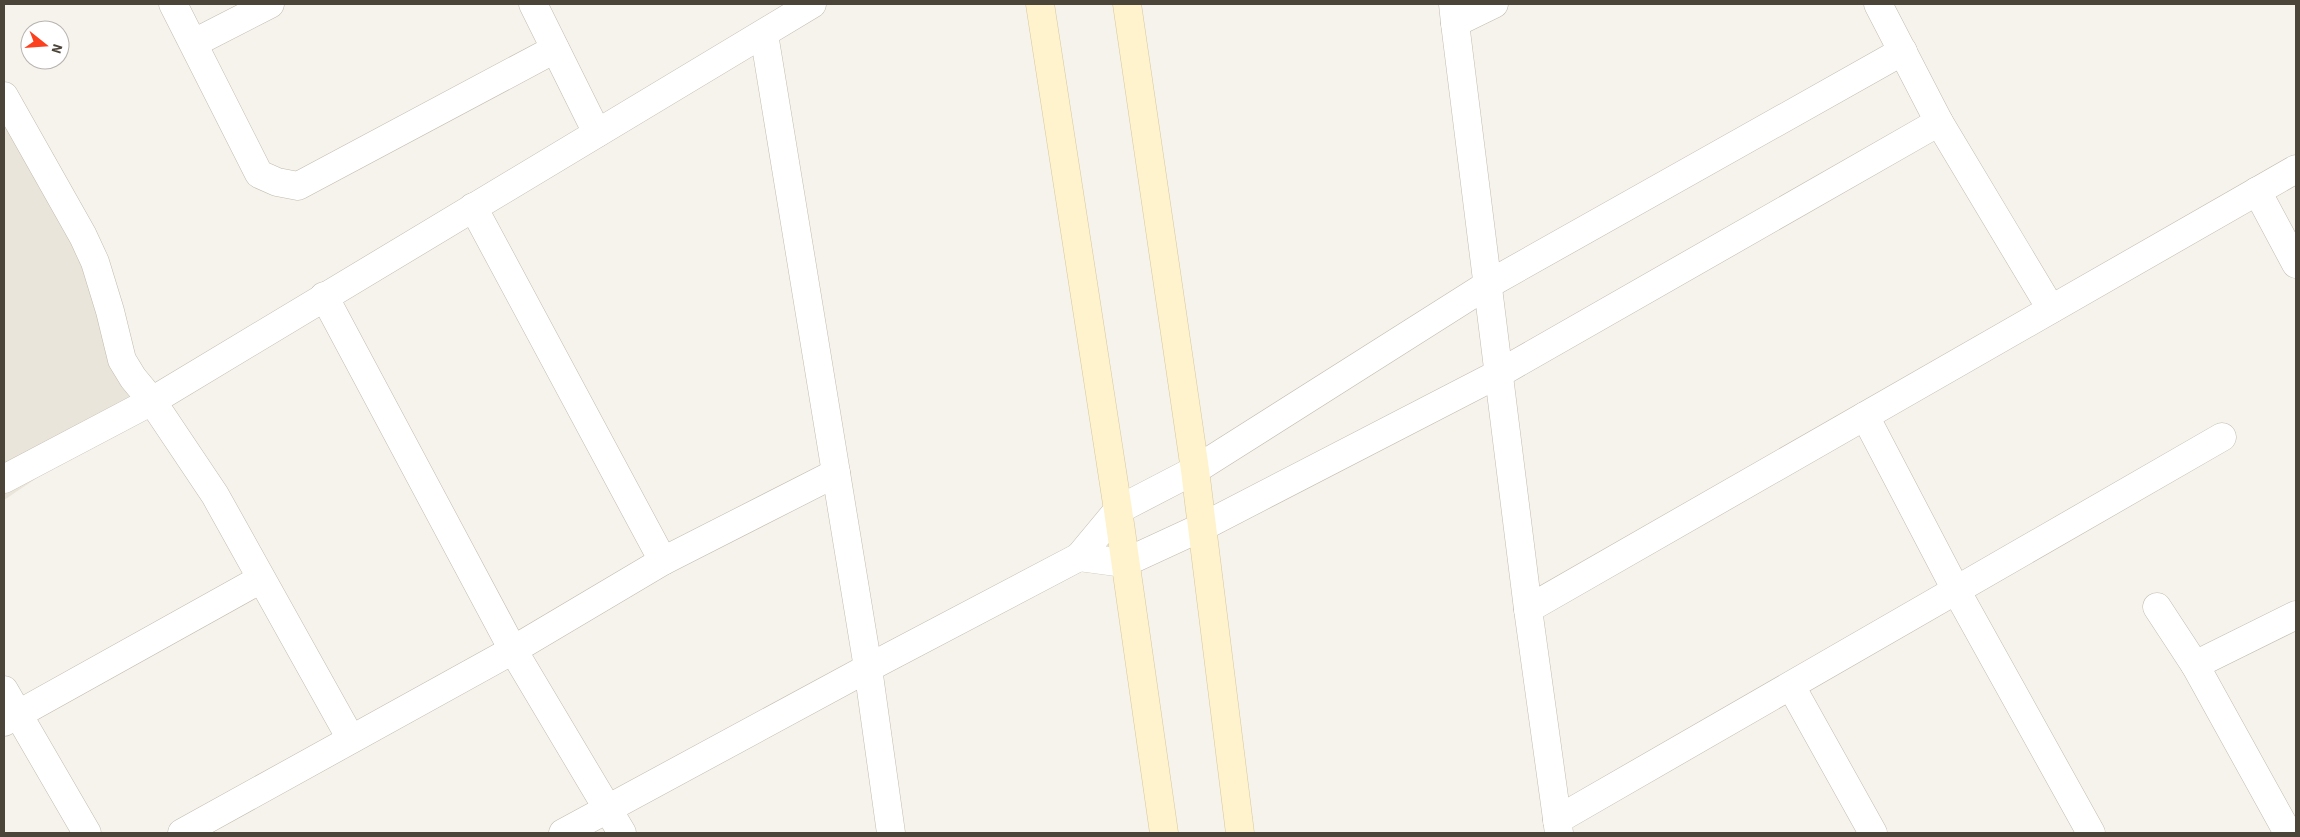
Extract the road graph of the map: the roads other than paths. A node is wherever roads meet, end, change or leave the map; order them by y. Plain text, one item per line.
1 (173, 4) edge
2 (270, 4) edge
3 (533, 4) edge
4 (812, 4) edge
5 (1040, 4) edge
6 (1127, 4) edge
7 (1494, 4) edge
8 (1878, 4) edge
9 (1454, 14) edge
10 (764, 34) junction
11 (194, 43) junction
12 (555, 49) junction
13 (1903, 51) junction
14 (4, 96) edge
15 (1939, 122) junction
16 (597, 133) junction
17 (2296, 169) edge
18 (2257, 191) junction
19 (472, 207) junction
20 (2296, 264) edge
21 (1487, 285) junction
22 (324, 296) junction
23 (2052, 309) junction
24 (1498, 374) junction
25 (152, 401) junction
26 (1865, 416) junction
27 (2222, 437) dead end
28 (1194, 470) junction
29 (836, 473) junction
30 (4, 479) edge
31 (1118, 510) junction
32 (1202, 527) junction
33 (1079, 557) junction
34 (664, 561) junction
35 (1124, 563) junction
36 (261, 579) junction
37 (1956, 590) junction
38 (2157, 607) dead end
39 (1528, 609) junction
40 (2296, 615) edge
41 (513, 650) junction
42 (2195, 665) junction
43 (868, 668) junction
44 (1791, 686) junction
45 (4, 690) edge
46 (11, 718) edge
47 (351, 739) junction
48 (609, 809) junction
49 (1558, 827) edge
50 (87, 833) edge
51 (182, 833) edge
52 (563, 833) edge
53 (622, 833) edge
54 (891, 833) edge
55 (1164, 833) edge
56 (1240, 833) edge
57 (1873, 833) edge
58 (2091, 833) edge
59 (2288, 833) edge

1 - 11 street
2 - 11 street
3 - 12 street
4 - 10 street
5 - 31 street
6 - 28 street
7 - 9 street
8 - 13 street
9 - 21 street
10 - 16 street
10 - 29 street
11 - 12 street
12 - 16 street
13 - 15 street
13 - 21 street
14 - 25 street
15 - 23 street
15 - 24 street
16 - 19 street
17 - 18 street
18 - 20 street
18 - 23 street
19 - 22 street
19 - 34 street
21 - 24 street
21 - 28 street
22 - 25 street
22 - 41 street
23 - 26 street
24 - 32 street
24 - 39 street
25 - 30 street
25 - 36 street
26 - 37 street
26 - 39 street
27 - 37 street
28 - 31 street
28 - 32 street
29 - 34 street
29 - 43 street
31 - 33 street
31 - 35 street
32 - 35 street
32 - 56 street
33 - 35 street
33 - 43 street
34 - 41 street
35 - 55 street
36 - 46 street
36 - 47 street
37 - 44 street
37 - 58 street
38 - 42 street
39 - 49 street
40 - 42 street
41 - 47 street
41 - 48 street
42 - 59 street
43 - 48 street
43 - 54 street
44 - 49 street
44 - 57 street
45 - 46 street
46 - 50 street
47 - 51 street
48 - 52 street
48 - 53 street

